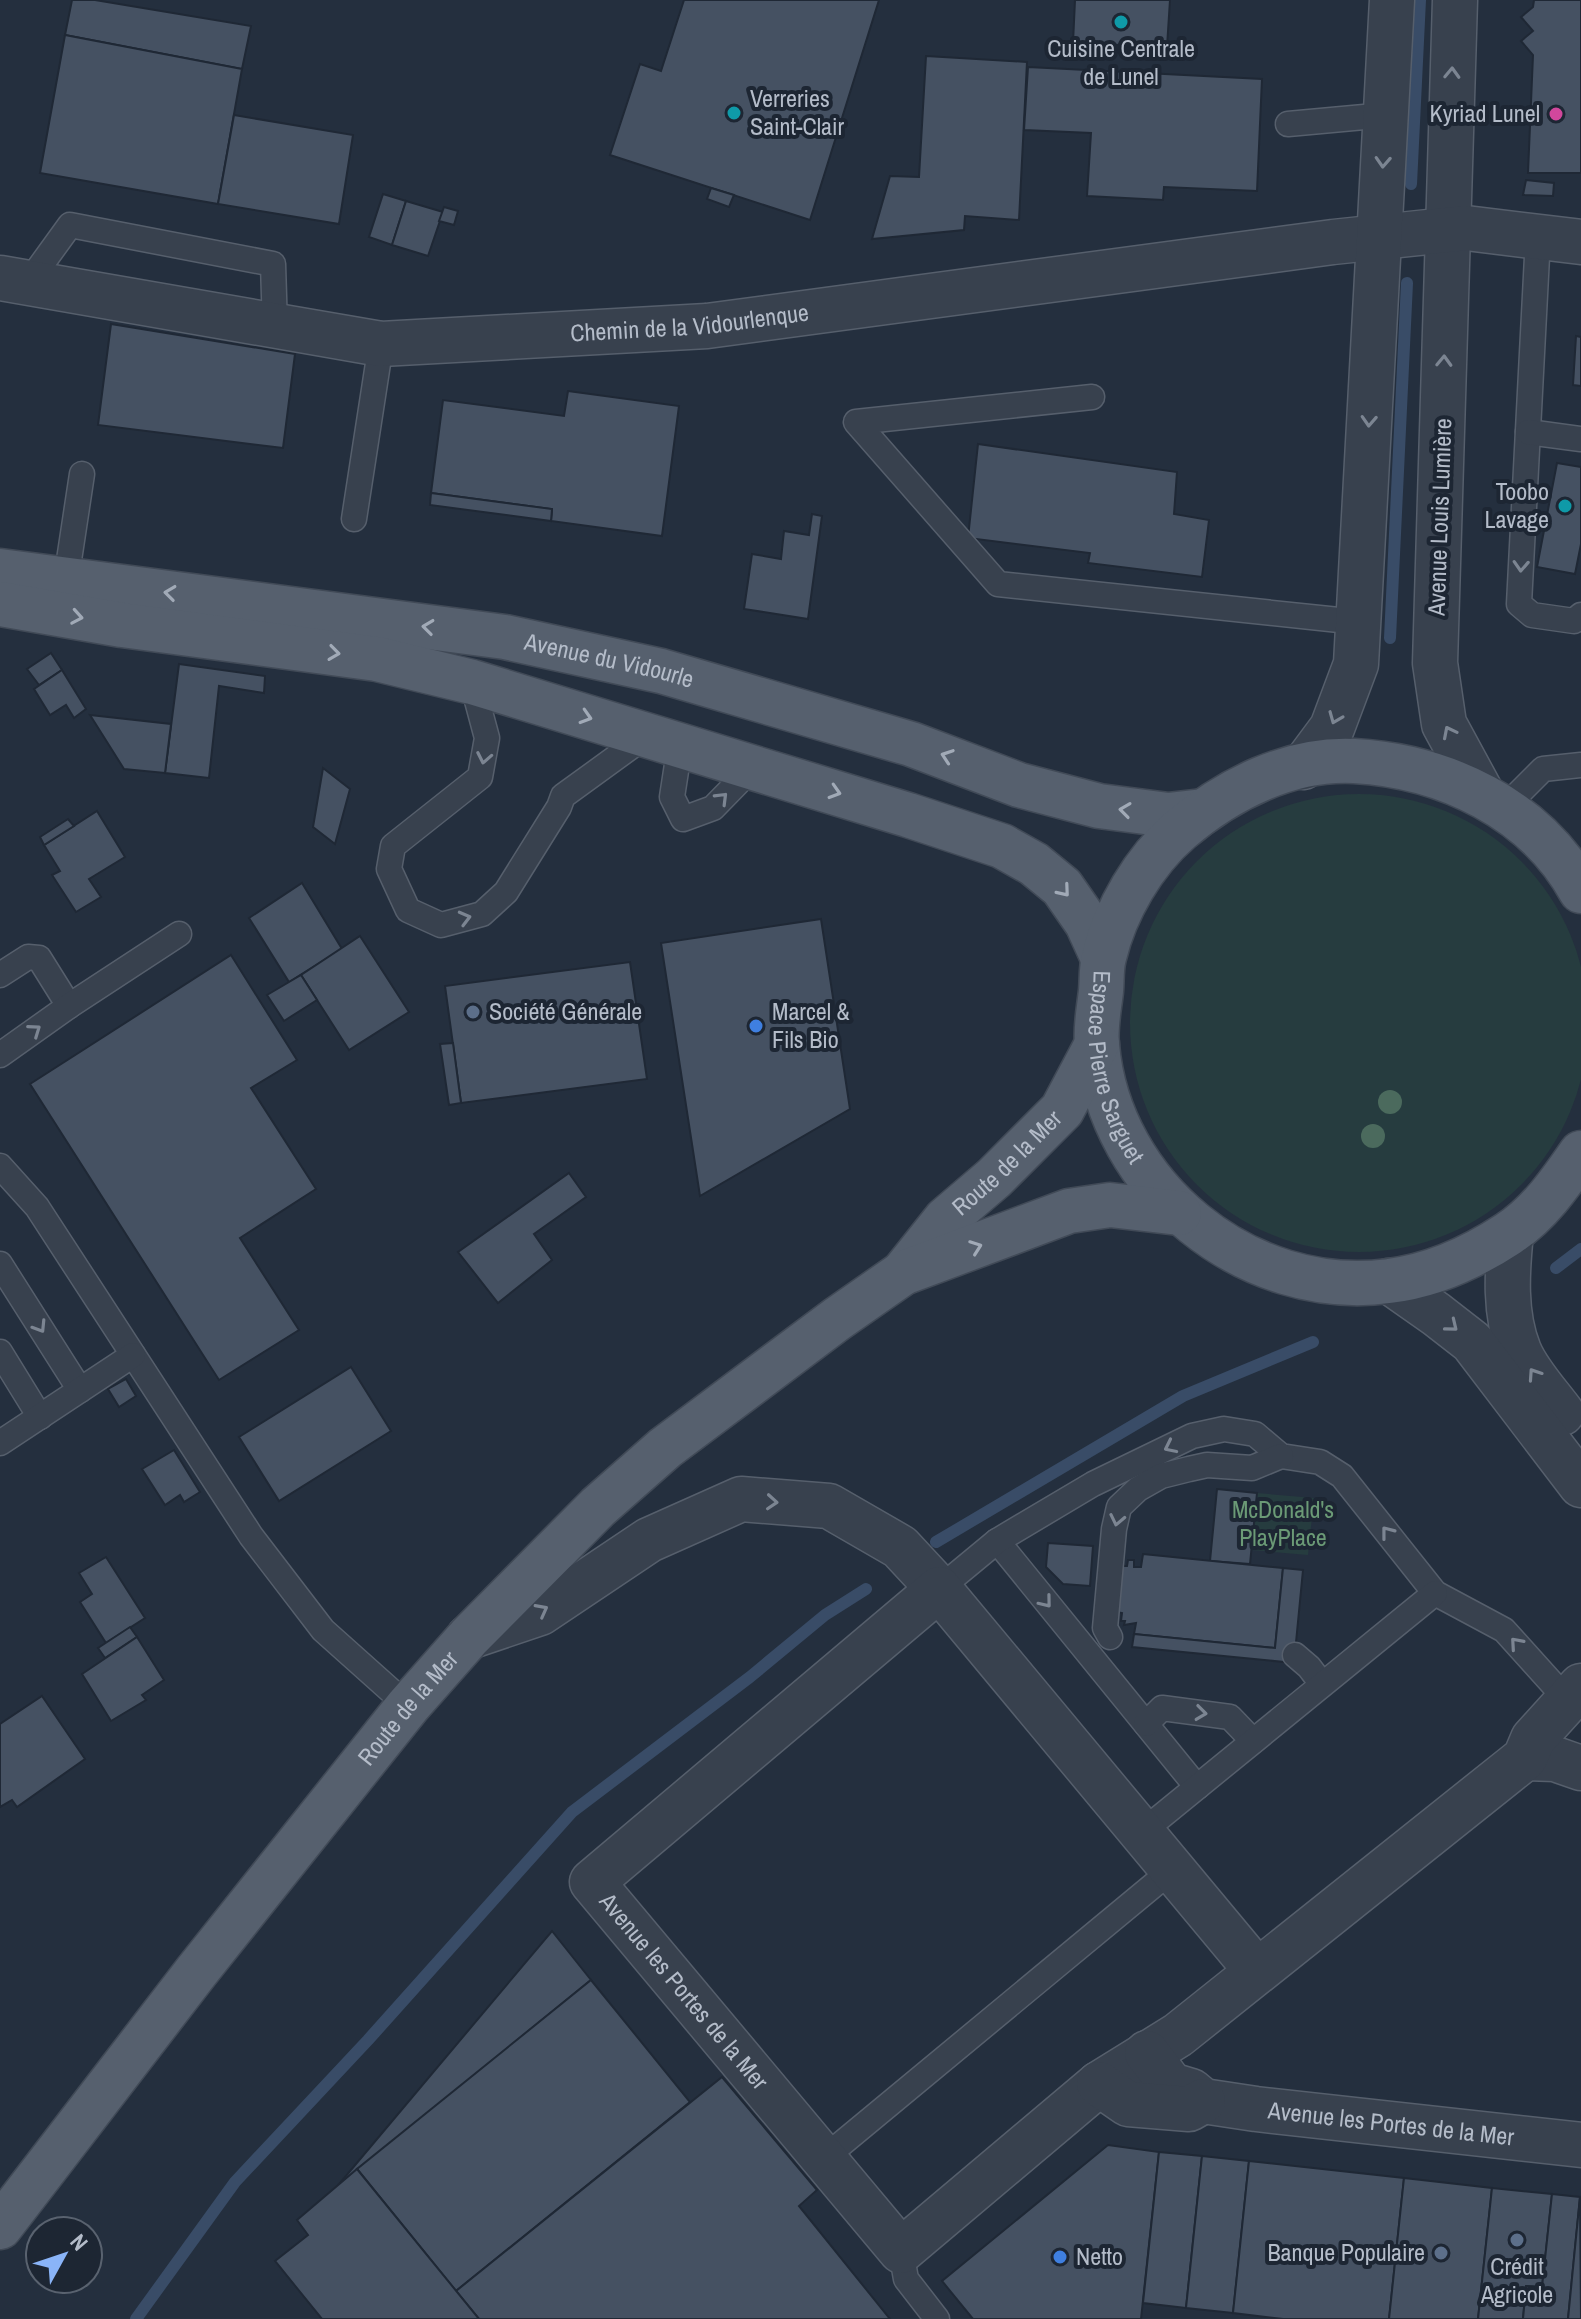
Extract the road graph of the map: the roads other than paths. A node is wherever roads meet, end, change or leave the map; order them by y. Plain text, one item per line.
1 (1392, 0) edge
2 (1455, 0) edge
3 (1386, 115) junction
4 (1288, 124) dead end
5 (1448, 231) junction
6 (1538, 237) junction
7 (1379, 239) junction
8 (1581, 242) edge
9 (14, 280) edge
10 (275, 328) junction
11 (381, 344) junction
12 (1092, 397) dead end
13 (1528, 432) junction
14 (1581, 439) edge
15 (82, 474) dead end
16 (354, 519) dead end
17 (0, 571) edge
18 (66, 580) junction
19 (0, 604) edge
20 (1581, 615) edge
21 (1358, 622) junction
22 (472, 682) junction
23 (664, 740) junction
24 (1581, 765) edge
25 (754, 766) junction
26 (1303, 767) junction
27 (1493, 801) junction
28 (1203, 811) junction
29 (1580, 888) edge
30 (179, 934) dead end
31 (1103, 958) junction
32 (0, 975) edge
33 (69, 1006) junction
34 (1097, 1044) junction
35 (0, 1055) edge
36 (1581, 1153) edge
37 (5, 1182) edge
38 (1179, 1213) junction
39 (1511, 1233) junction
40 (0, 1264) edge
41 (903, 1273) junction
42 (1389, 1281) junction
43 (0, 1352) edge
44 (133, 1355) junction
45 (80, 1390) junction
46 (40, 1417) junction
47 (1576, 1423) edge
48 (0, 1443) edge
49 (1281, 1456) junction
50 (1581, 1485) edge
51 (997, 1541) junction
52 (939, 1589) junction
53 (1435, 1593) junction
54 (469, 1637) junction
55 (1089, 1655) junction
56 (1295, 1655) dead end
57 (1322, 1684) junction
58 (1577, 1697) edge
59 (408, 1706) junction
60 (1146, 1724) junction
61 (1253, 1741) junction
62 (1525, 1758) junction
63 (1581, 1768) edge
64 (1197, 1787) junction
65 (1142, 1832) junction
66 (1173, 1869) junction
67 (1257, 1971) junction
68 (1147, 2053) junction
69 (1099, 2084) junction
70 (1203, 2101) junction
71 (1581, 2145) edge
72 (823, 2159) junction
73 (0, 2227) edge
74 (901, 2251) junction
75 (937, 2319) edge

1 - 3 street
5 -> 2 street, Avenue Louis Lumière
3 - 4 lane
3 -> 7 street
5 - 6 street
5 - 7 street
27 -> 5 street, Avenue Louis Lumière
6 - 8 street
6 - 13 lane
7 - 11 street, Chemin de la Vidourlenque
7 -> 21 street
9 - 10 street, Chemin de la Vidourlenque
9 - 10 lane
10 - 11 street, Chemin de la Vidourlenque
11 - 16 lane
12 - 21 lane
13 - 14 lane
13 -> 20 lane
15 - 18 lane
17 - 18 main road, Avenue du Vidourle
28 -> 18 main road, Avenue du Vidourle
19 -> 22 main road
21 -> 26 street
22 -> 23 main road
22 -> 23 lane
23 - 25 main road
23 -> 25 lane
24 - 27 lane
25 -> 31 main road
26 - 27 main road, Espace Pierre Sarguet
26 - 28 main road, Espace Pierre Sarguet
27 - 29 main road, Espace Pierre Sarguet
28 - 31 main road, Espace Pierre Sarguet
30 - 33 lane
31 - 34 main road, Espace Pierre Sarguet
32 - 33 lane
35 -> 33 lane
34 - 38 main road, Espace Pierre Sarguet
34 - 41 main road, Route de la Mer
36 - 39 main road, Espace Pierre Sarguet
37 - 44 lane
41 -> 38 main road, Route de la Mer
38 - 42 main road, Espace Pierre Sarguet
39 - 42 main road, Espace Pierre Sarguet
47 -> 39 street
40 -> 45 lane
41 - 54 main road, Route de la Mer
42 -> 50 street
43 - 46 lane
44 - 45 lane
44 - 59 lane
45 - 46 lane
46 - 48 lane
49 -> 51 lane
53 -> 49 lane
49 -> 55 lane
51 - 52 lane
51 -> 55 lane
54 -> 52 street
52 - 65 street
52 - 72 street, Avenue les Portes de la Mer
53 - 57 lane
58 -> 53 lane
54 - 59 main road, Route de la Mer
55 - 60 lane
56 - 57 lane
57 - 61 lane
58 - 62 street
59 - 73 main road, Route de la Mer
60 -> 61 lane
60 - 64 lane
61 - 64 lane
62 - 63 street
62 - 67 street
64 - 65 lane
65 - 66 street
66 - 67 street
66 - 72 lane
67 - 68 street
68 - 69 street
68 - 70 street, Avenue les Portes de la Mer
69 - 70 street, Avenue les Portes de la Mer
69 - 74 street
70 - 71 street, Avenue les Portes de la Mer
72 - 74 street, Avenue les Portes de la Mer
74 - 75 lane

